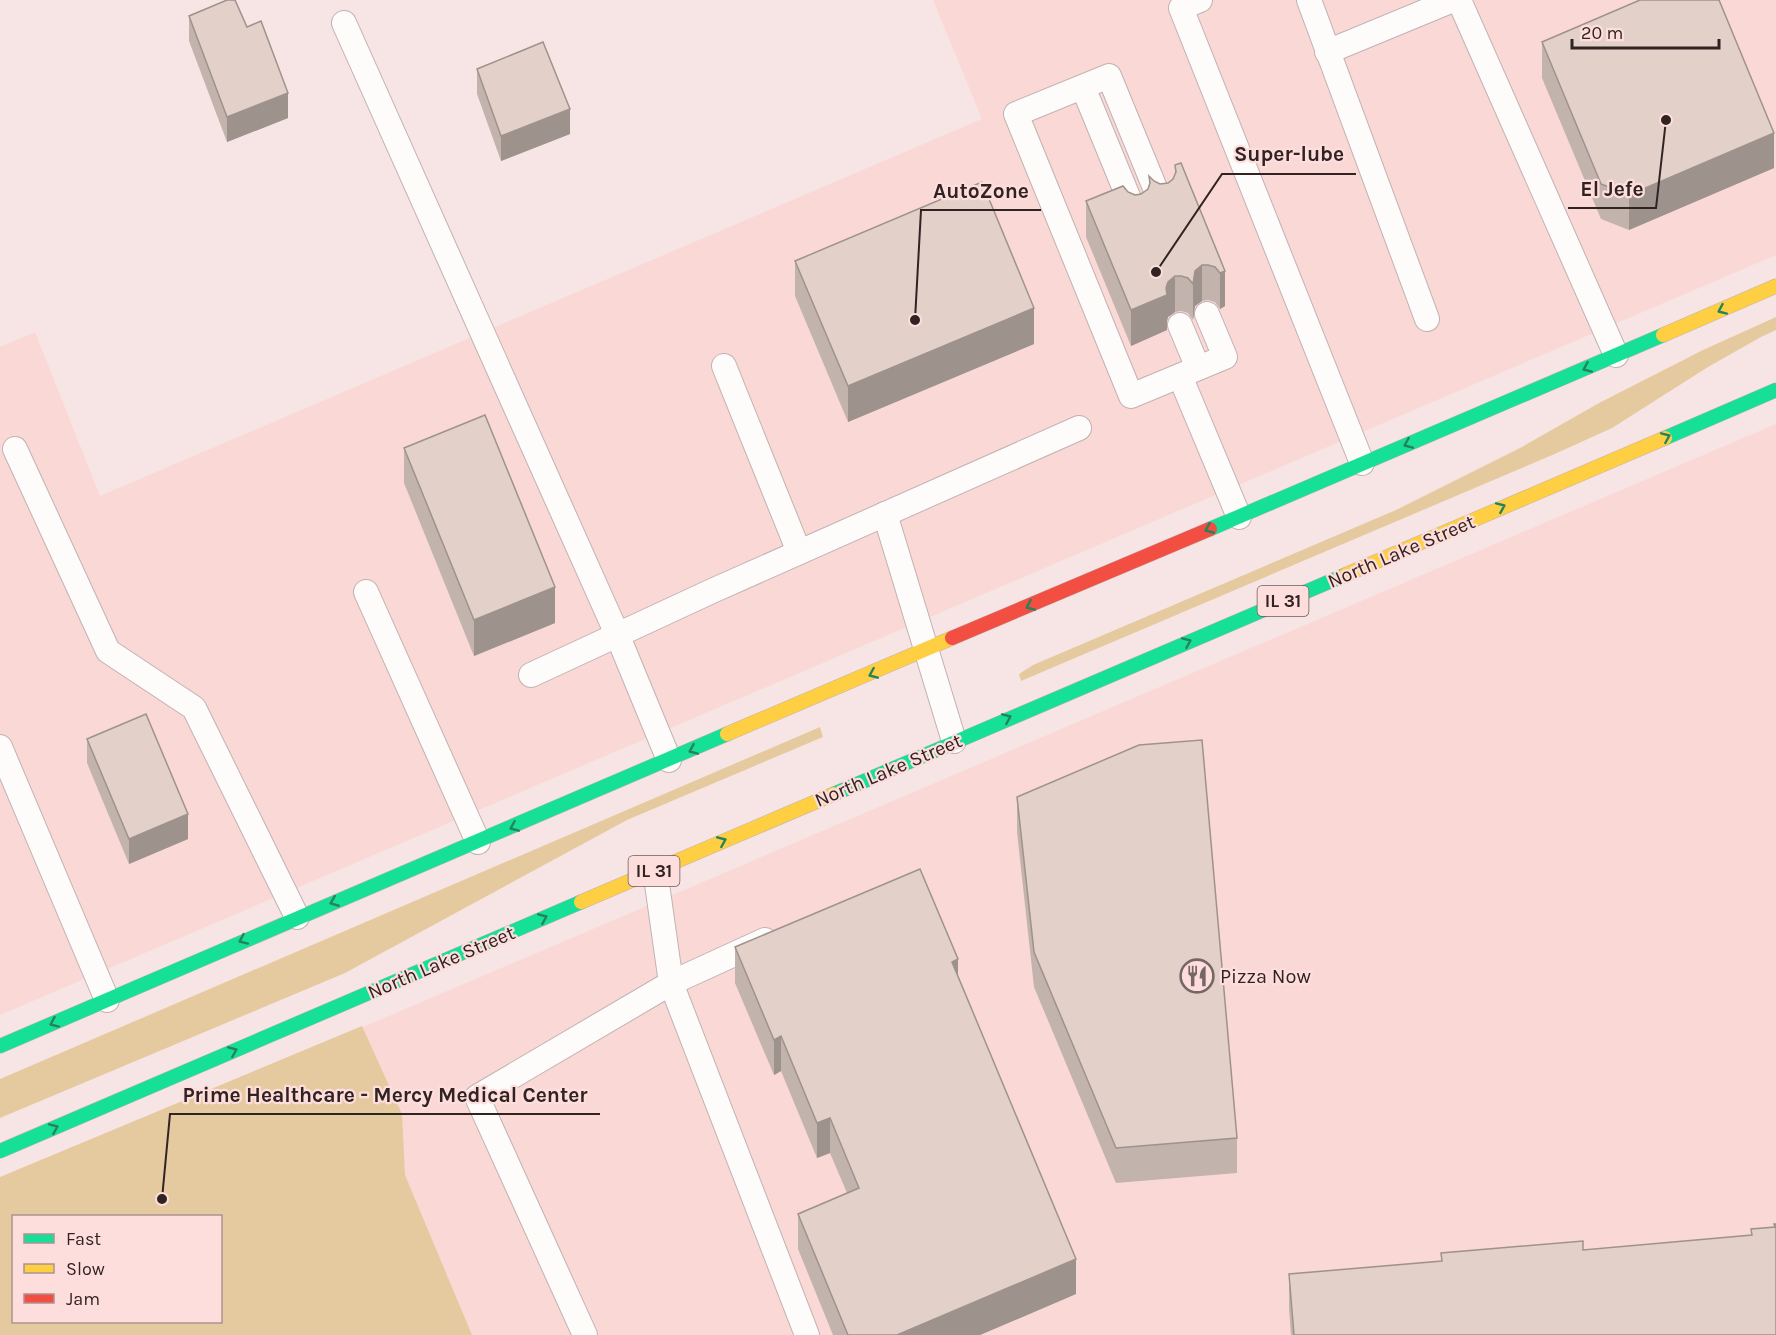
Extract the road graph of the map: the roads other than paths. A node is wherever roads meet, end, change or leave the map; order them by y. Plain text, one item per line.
1 (1200, 0) edge
2 (1309, 0) edge
3 (1453, 0) edge
4 (1459, 0) edge
5 (344, 23) dead end
6 (1327, 52) junction
7 (1083, 87) junction
8 (1162, 205) edge
9 (1136, 216) edge
10 (1776, 286) edge
11 (1207, 314) dead end
12 (1427, 319) dead end
13 (1180, 325) dead end
14 (1616, 356) junction
15 (724, 366) dead end
16 (1189, 372) junction
17 (1776, 390) edge
18 (1079, 428) dead end
19 (15, 449) dead end
20 (1362, 463) junction
21 (885, 514) junction
22 (1239, 517) junction
23 (799, 552) junction
24 (366, 592) dead end
25 (617, 634) junction
26 (927, 651) junction
27 (531, 675) dead end
28 (954, 741) junction
29 (0, 747) edge
30 (669, 760) junction
31 (478, 842) junction
32 (655, 870) junction
33 (297, 917) junction
34 (788, 929) edge
35 (671, 983) junction
36 (107, 1000) junction
37 (0, 1046) edge
38 (0, 1151) edge
39 (585, 1335) edge
40 (807, 1335) edge

1 - 20 lane
2 - 6 lane
3 - 6 lane
4 - 14 lane
5 - 25 lane
6 - 12 lane
7 - 8 lane
7 - 9 lane
7 - 16 lane
10 -> 14 main road
11 - 16 lane
13 - 16 lane
14 -> 20 main road
15 - 23 lane
16 - 22 lane
28 -> 17 main road, North Lake Street / IL 31
18 - 21 lane
19 - 33 lane
20 - 22 main road
21 - 23 lane
21 - 26 lane
22 -> 26 main road
23 - 25 lane
24 - 31 lane
25 - 27 lane
25 - 30 lane
26 - 28 lane
26 -> 30 main road
32 -> 28 main road, North Lake Street / IL 31
29 - 36 lane
30 -> 31 main road
31 -> 33 main road
32 - 35 lane
38 -> 32 main road, North Lake Street / IL 31
33 -> 36 main road
34 - 35 lane
35 - 39 lane
35 - 40 lane
36 -> 37 main road

